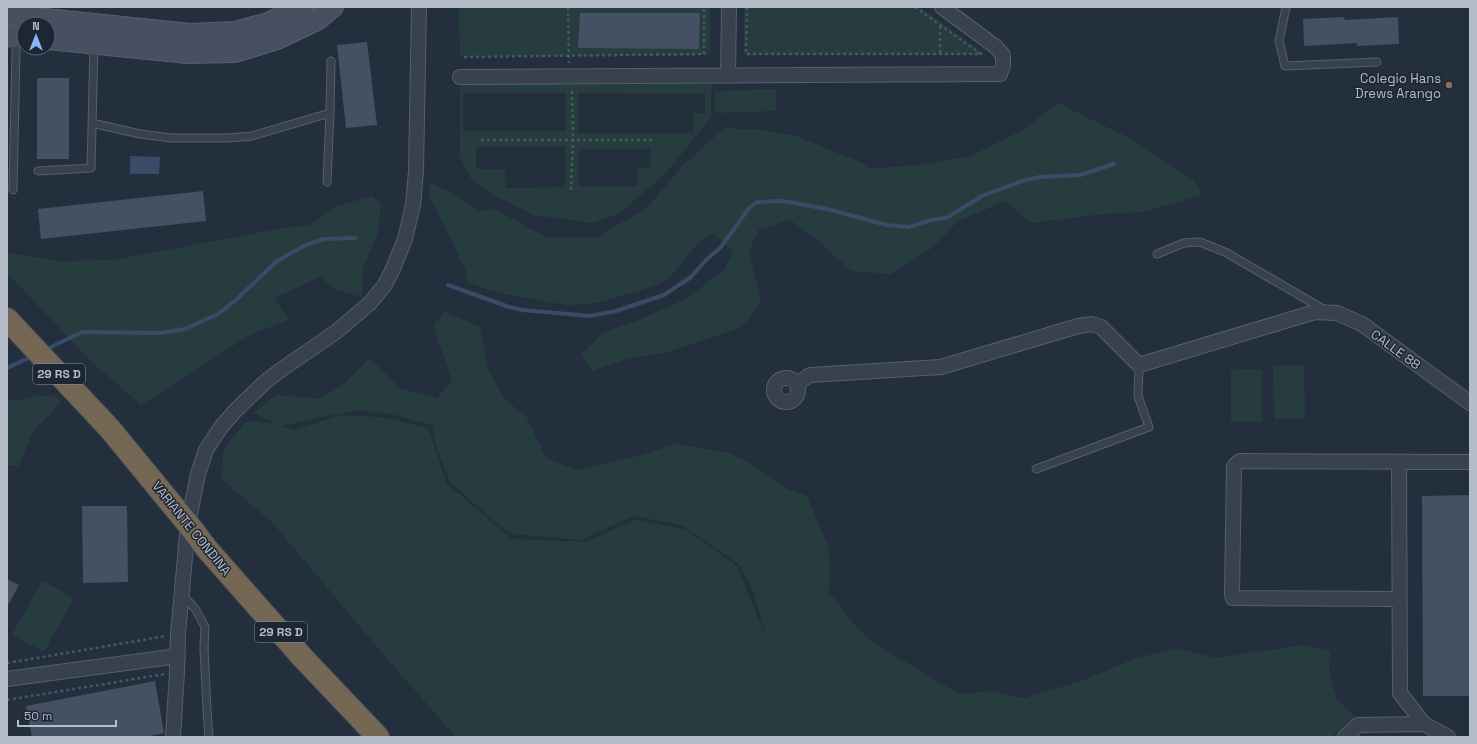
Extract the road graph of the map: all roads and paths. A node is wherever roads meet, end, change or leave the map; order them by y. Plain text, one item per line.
1 (303, 7) edge
2 (333, 7) edge
3 (418, 7) edge
4 (568, 7) edge
5 (704, 7) edge
6 (729, 7) edge
7 (747, 7) edge
8 (915, 7) edge
9 (942, 7) edge
10 (1286, 7) edge
11 (7, 15) edge
12 (940, 25) junction
13 (15, 36) edge
14 (56, 40) edge
15 (94, 44) junction
16 (940, 55) junction
17 (464, 56) dead end
18 (568, 56) junction
19 (331, 61) dead end
20 (1378, 62) dead end
21 (571, 76) junction
22 (728, 76) junction
23 (460, 77) dead end
24 (330, 113) junction
25 (92, 123) junction
26 (573, 139) junction
27 (481, 140) dead end
28 (653, 140) dead end
29 (38, 171) dead end
30 (327, 182) dead end
31 (13, 190) dead end
32 (571, 190) dead end
33 (1157, 254) dead end
34 (1322, 312) junction
35 (7, 319) edge
36 (1139, 365) junction
37 (797, 384) dead end
38 (1470, 403) edge
39 (1399, 462) junction
40 (1470, 462) edge
41 (1036, 469) dead end
42 (188, 524) junction
43 (182, 594) junction
44 (1399, 599) junction
45 (178, 634) junction
46 (178, 656) junction
47 (7, 664) edge
48 (178, 672) junction
49 (7, 679) edge
50 (7, 700) edge
51 (1424, 724) junction
52 (173, 737) edge
53 (209, 737) edge
54 (378, 737) edge
55 (1345, 737) edge
56 (1448, 737) edge

1 - 11 street
2 - 15 street
3 - 42 street
4 - 18 path
5 - 18 path
6 - 22 street
7 - 16 path
8 - 12 path
9 - 22 street
10 - 20 lane
12 - 16 path
12 - 16 path
13 - 31 lane
14 - 15 street
15 - 25 lane
17 - 18 path
18 - 21 path
19 - 24 lane
21 - 22 street
21 - 23 street
21 - 26 path
24 - 25 lane
24 - 30 lane
25 - 29 lane
26 - 27 path
26 - 28 path
26 - 32 path
33 - 34 lane
34 - 36 street
34 - 38 street, CALLE 88
35 - 42 highway, VARIANTE CONDINA / 29 RS D
36 - 37 street
36 - 41 lane
39 - 40 street
39 - 44 street
39 - 44 street
42 - 43 street
42 - 54 highway, VARIANTE CONDINA / 29 RS D
43 - 45 street
43 - 53 lane
44 - 51 street
45 - 46 street
45 - 47 path
46 - 48 street
46 - 49 street
48 - 50 path
48 - 52 street
51 - 55 street
51 - 56 street

